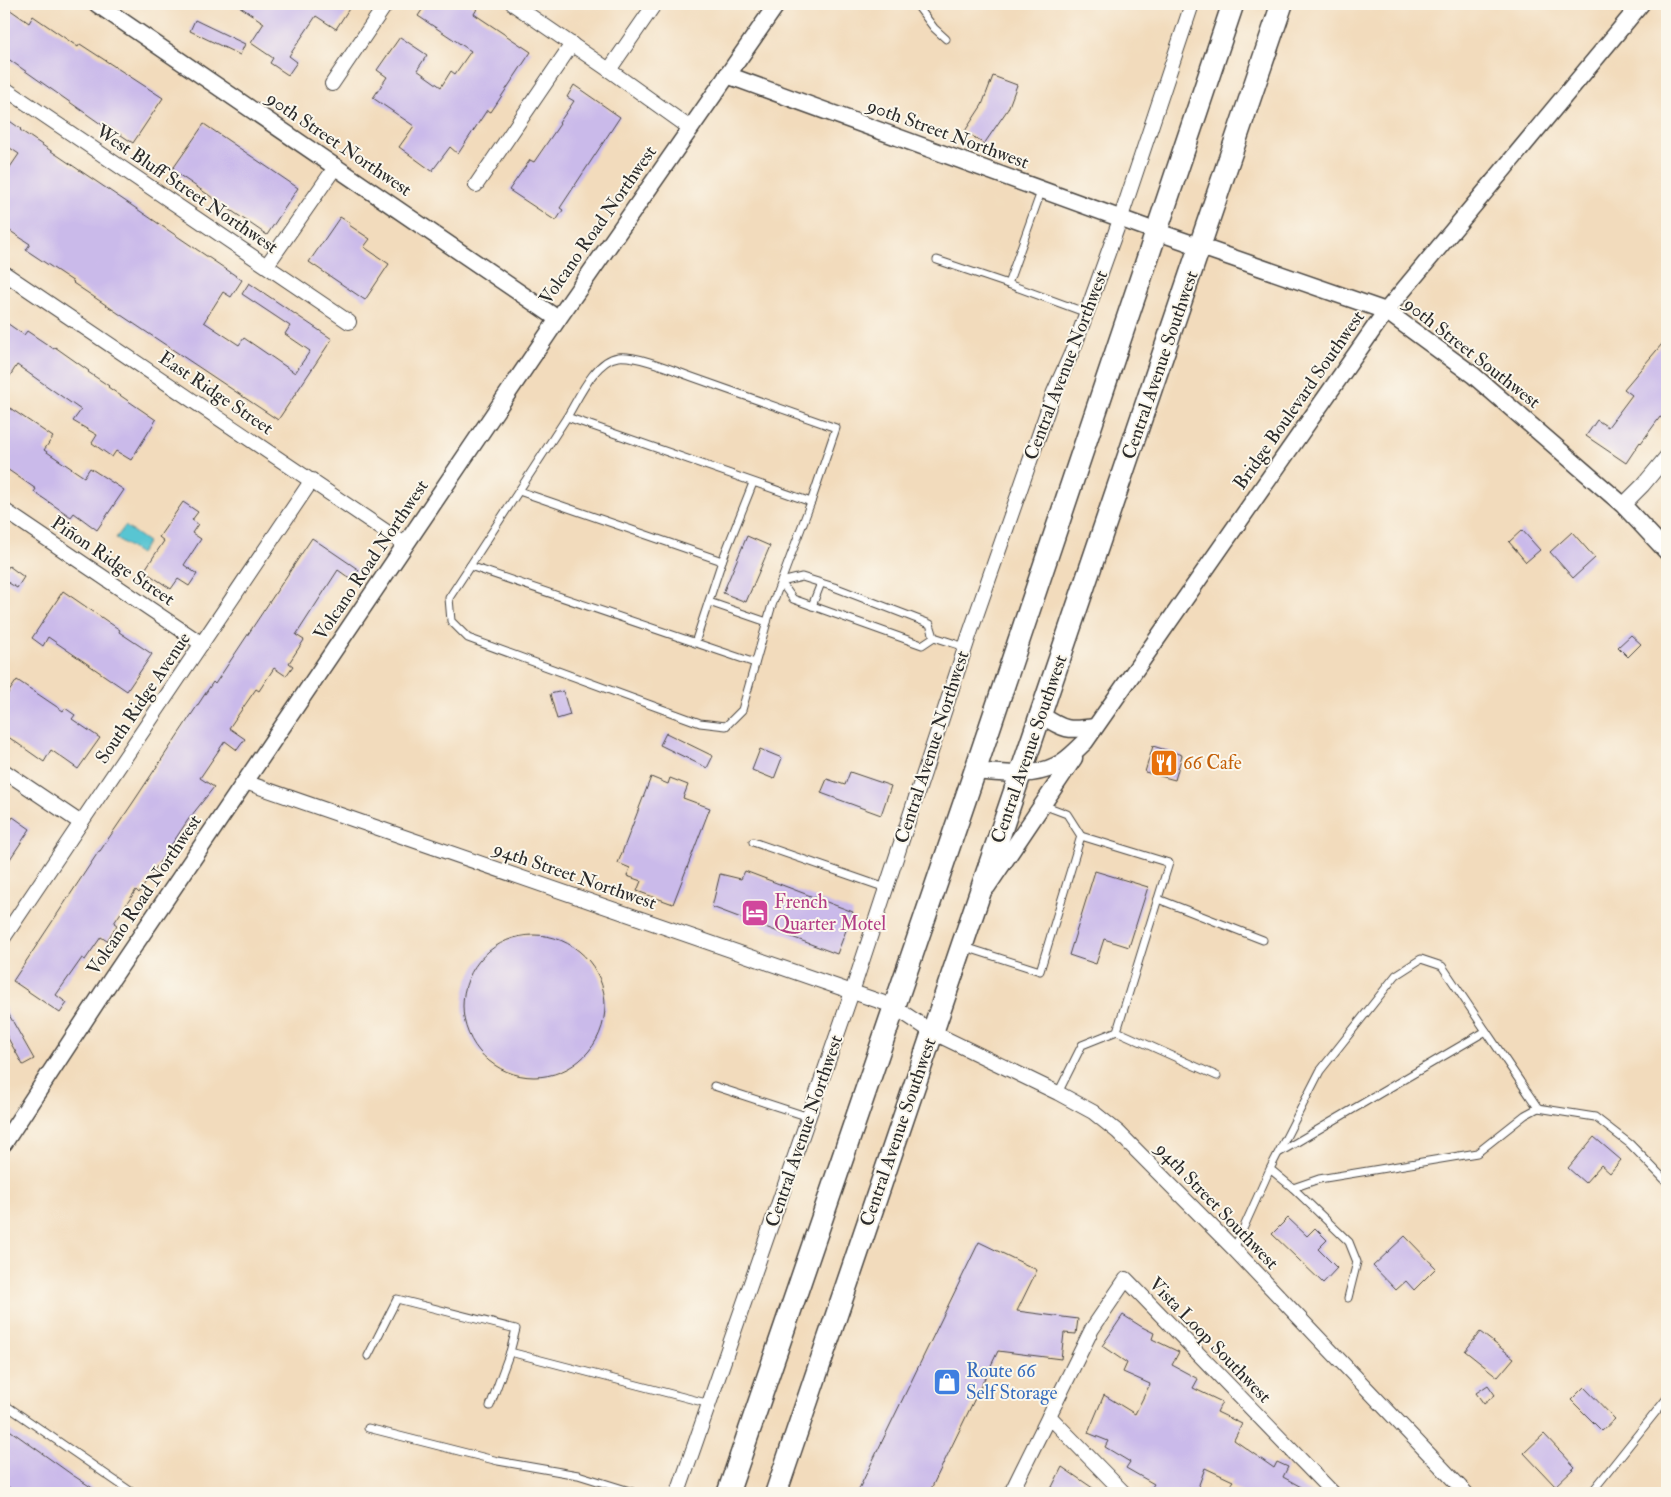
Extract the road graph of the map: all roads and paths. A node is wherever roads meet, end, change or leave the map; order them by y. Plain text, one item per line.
1 (97, 4) edge
2 (386, 4) edge
3 (513, 4) edge
4 (777, 4) edge
5 (916, 4) edge
6 (1192, 4) edge
7 (1233, 4) edge
8 (1282, 4) edge
9 (1641, 4) edge
10 (654, 5) edge
11 (946, 39) dead end
12 (572, 44) junction
13 (609, 70) junction
14 (727, 75) junction
15 (332, 84) dead end
16 (4, 88) edge
17 (690, 128) junction
18 (336, 166) junction
19 (476, 186) dead end
20 (1042, 189) junction
21 (1121, 218) junction
22 (1155, 231) junction
23 (1200, 247) junction
24 (937, 260) dead end
25 (268, 265) junction
26 (4, 273) edge
27 (1008, 284) junction
28 (1386, 311) junction
29 (1087, 313) junction
30 (558, 318) junction
31 (349, 322) dead end
32 (567, 417) junction
33 (1667, 456) edge
34 (312, 480) junction
35 (753, 483) junction
36 (519, 491) junction
37 (811, 502) junction
38 (1623, 505) junction
39 (4, 510) edge
40 (406, 544) junction
41 (1667, 552) edge
42 (722, 561) junction
43 (470, 566) junction
44 (782, 582) junction
45 (821, 583) junction
46 (709, 602) junction
47 (812, 606) junction
48 (767, 622) junction
49 (934, 637) junction
50 (695, 643) junction
51 (202, 644) junction
52 (965, 647) junction
53 (755, 663) junction
54 (1041, 715) junction
55 (1095, 727) junction
56 (1085, 742) junction
57 (4, 771) edge
58 (975, 771) junction
59 (1021, 774) junction
60 (245, 782) junction
61 (1043, 805) junction
62 (81, 823) junction
63 (1081, 836) junction
64 (753, 842) dead end
65 (886, 888) junction
66 (1158, 899) junction
67 (978, 900) junction
68 (4, 937) edge
69 (1262, 940) dead end
70 (962, 946) junction
71 (852, 992) junction
72 (893, 1006) junction
73 (1117, 1031) junction
74 (1486, 1031) junction
75 (932, 1032) junction
76 (1218, 1076) dead end
77 (714, 1086) dead end
78 (1058, 1093) junction
79 (1538, 1108) junction
80 (809, 1117) junction
81 (4, 1143) edge
82 (1279, 1153) junction
83 (1270, 1169) junction
84 (1667, 1182) edge
85 (1293, 1188) junction
86 (1234, 1249) junction
87 (1348, 1298) dead end
88 (510, 1352) junction
89 (368, 1356) dead end
90 (1667, 1398) edge
91 (4, 1404) edge
92 (710, 1404) junction
93 (490, 1406) dead end
94 (1049, 1416) junction
95 (368, 1428) dead end
96 (133, 1493) edge
97 (636, 1493) edge
98 (678, 1493) edge
99 (728, 1493) edge
100 (776, 1493) edge
101 (1011, 1493) edge
102 (1124, 1493) edge
103 (1333, 1493) edge
104 (1466, 1493) edge
105 (1591, 1493) edge

1 - 18 street, 90th Street Northwest
2 - 15 street
3 - 12 street
4 - 14 street, Volcano Road Northwest
5 - 11 lane
6 - 21 street, Central Avenue Northwest
7 - 22 main road, Central Avenue Northwest
8 - 23 main road, Central Avenue Southwest
9 - 28 street, Bridge Boulevard Southwest
10 - 13 street
12 - 13 street
12 - 19 street
13 - 17 street
14 - 17 street, Volcano Road Northwest
14 - 20 street, 90th Street Northwest
16 - 25 street, West Bluff Street Northwest
17 - 30 street, Volcano Road Northwest
18 - 25 street
18 - 30 street, 90th Street Northwest
20 - 21 street, 90th Street Northwest
20 - 27 lane
21 - 22 street, 90th Street Northwest
21 - 29 street, Central Avenue Northwest
22 - 23 street, 90th Street Southwest
22 - 58 main road, Central Avenue Northwest
23 - 28 street, 90th Street Southwest
23 - 54 main road, Central Avenue Southwest
24 - 27 lane
25 - 31 street, West Bluff Street Northwest
26 - 34 street, East Ridge Street
27 - 29 lane
28 - 38 street, 90th Street Southwest
28 - 55 street, Bridge Boulevard Southwest
29 - 52 street, Central Avenue Northwest
30 - 40 street, Volcano Road Northwest
32 - 35 lane
32 - 36 lane
32 - 37 lane
33 - 38 street
34 - 40 street, East Ridge Street
34 - 51 street, South Ridge Avenue
35 - 37 lane
35 - 42 lane
36 - 42 lane
36 - 43 lane
37 - 44 lane
38 - 41 street, 90th Street Southwest
39 - 51 street, Piñon Ridge Street
40 - 60 street, Volcano Road Northwest
42 - 46 lane
43 - 50 lane
43 - 53 lane
44 - 45 lane
44 - 47 lane
44 - 48 lane
45 - 47 lane
45 - 49 lane
46 - 48 lane
46 - 50 lane
47 - 49 lane
48 - 53 lane
49 - 52 lane
50 - 53 lane
51 - 62 street, South Ridge Avenue
52 - 65 street, Central Avenue Northwest
54 - 55 street
54 - 59 main road, Central Avenue Southwest
55 - 56 street, Bridge Boulevard Southwest
56 - 59 street, Bridge Boulevard Southwest
56 - 61 street
57 - 62 street
58 - 59 street, Bridge Boulevard Southwest
58 - 72 main road, Central Avenue Northwest
59 - 67 main road, Central Avenue Southwest
60 - 71 street, 94th Street Northwest
60 - 81 street, Volcano Road Northwest
61 - 63 lane
61 - 67 street
62 - 68 street, South Ridge Avenue
63 - 66 lane
63 - 70 lane
64 - 65 lane
65 - 71 street, Central Avenue Northwest
66 - 69 lane
66 - 73 lane
67 - 70 main road, Central Avenue Southwest
70 - 75 main road, Central Avenue Southwest
71 - 72 street, 94th Street Northwest
71 - 80 street, Central Avenue Northwest
72 - 75 street, 94th Street Southwest
72 - 99 main road, Central Avenue Northwest
73 - 76 lane
73 - 78 lane
74 - 79 lane
74 - 82 lane
74 - 82 lane
75 - 78 street, 94th Street Southwest
75 - 100 main road, Central Avenue Southwest
77 - 80 lane
78 - 86 street, 94th Street Southwest
79 - 84 lane
79 - 85 lane
80 - 92 street, Central Avenue Northwest
82 - 83 lane
83 - 85 lane
83 - 86 lane
85 - 87 lane
86 - 104 street, 94th Street Southwest
88 - 89 lane
88 - 92 lane
88 - 93 lane
90 - 105 lane
91 - 96 lane
92 - 98 street, Central Avenue Northwest
94 - 101 street, Vista Loop Southwest
94 - 102 street
94 - 103 street, Vista Loop Southwest
95 - 97 lane

